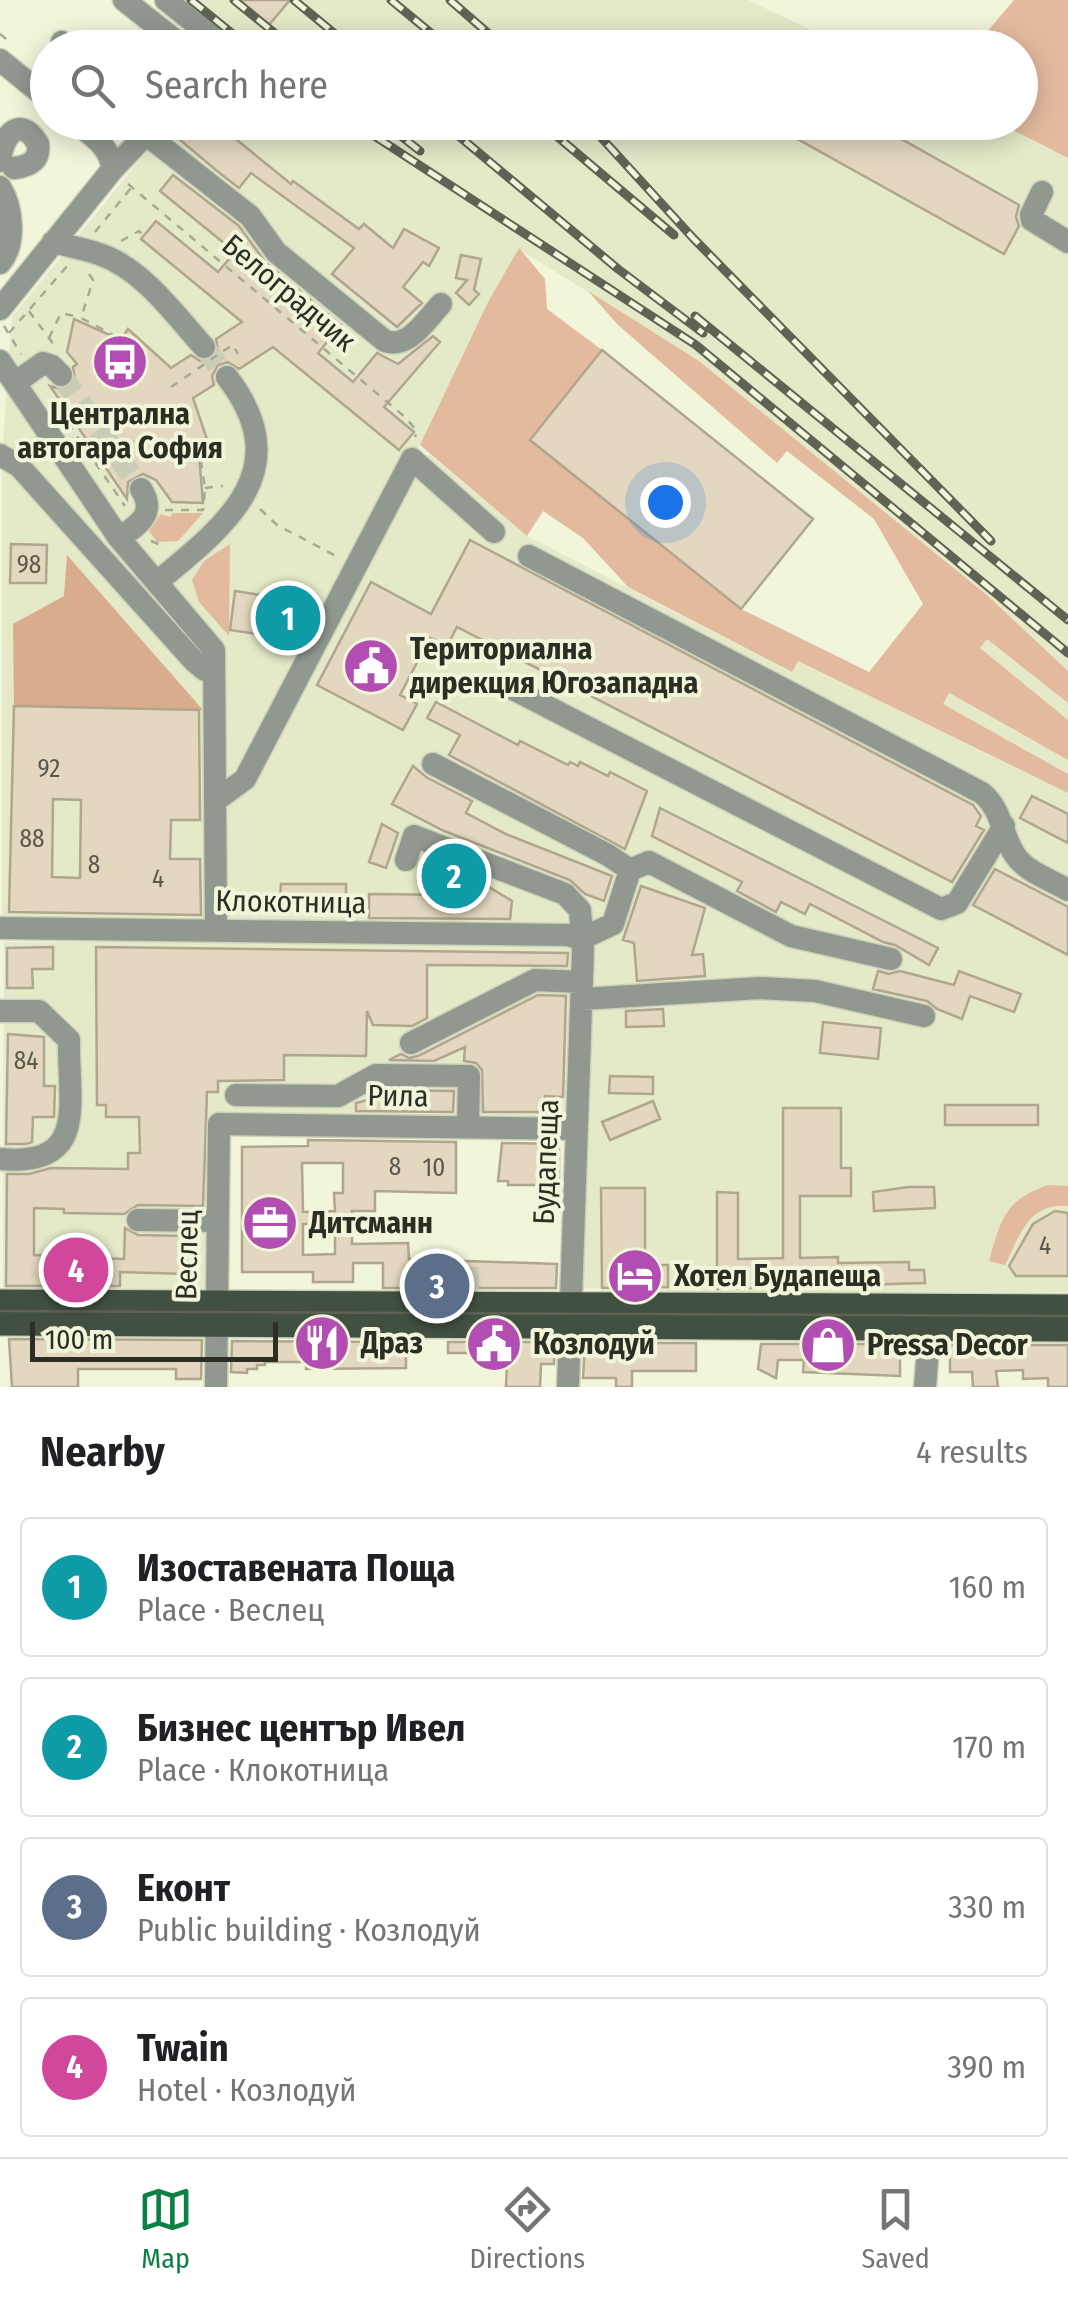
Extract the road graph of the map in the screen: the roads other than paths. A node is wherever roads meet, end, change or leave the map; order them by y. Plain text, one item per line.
1 (124, 0) edge
2 (166, 0) edge
3 (162, 30) edge
4 (204, 30) edge
5 (0, 60) edge
6 (30, 84) edge
7 (97, 140) edge
8 (141, 140) edge
9 (164, 140) edge
10 (112, 170) junction
11 (5, 172) edge
12 (1042, 192) dead end
13 (5, 222) edge
14 (1068, 242) edge
15 (48, 250) junction
16 (0, 263) edge
17 (442, 304) dead end
18 (2, 317) edge
19 (213, 350) tunnel mouth
20 (0, 361) edge
21 (60, 364) road end
22 (23, 376) junction
23 (227, 376) tunnel mouth
24 (0, 455) edge
25 (494, 532) dead end
26 (528, 556) dead end
27 (156, 582) junction
28 (214, 672) junction
29 (509, 687) dead end
30 (433, 764) dead end
31 (215, 802) junction
32 (1004, 826) junction
33 (406, 860) dead end
34 (630, 870) junction
35 (1068, 890) edge
36 (0, 928) edge
37 (216, 930) junction
38 (581, 939) junction
39 (891, 959) dead end
40 (582, 990) junction
41 (0, 1011) edge
42 (924, 1016) dead end
43 (412, 1043) dead end
44 (236, 1094) dead end
45 (219, 1124) joint
46 (468, 1128) junction
47 (577, 1129) junction
48 (0, 1159) edge
49 (138, 1220) dead end
50 (218, 1221) junction
51 (0, 1302) edge
52 (1068, 1307) edge
53 (216, 1314) junction
54 (570, 1315) junction
55 (931, 1318) junction
56 (0, 1323) edge
57 (1068, 1330) edge
58 (216, 1387) edge
59 (568, 1387) edge
60 (925, 1387) edge

1 - 3 street
2 - 4 street
5 - 6 street
7 - 10 street
8 - 10 street
9 - 17 street
10 - 15 street
11 - 13 street
12 - 14 street
13 - 16 street
15 - 18 street
15 - 19 street
20 - 22 street
21 - 22 street
22 - 27 street
23 - 27 street
24 - 28 street
25 - 31 street
26 - 32 street
27 - 28 street
28 - 31 street
29 - 32 street
30 - 34 street
31 - 37 street
32 - 35 street
33 - 38 street, Будапеща
34 - 38 street
34 - 39 street
36 - 37 street, Клокотница
37 - 38 street, Клокотница
38 - 40 street, Будапеща
40 - 42 street
40 - 43 street
40 - 47 street, Будапеща
41 - 48 street
44 - 46 street
45 - 46 street, Рила
45 - 50 street, Веслец
46 - 47 street, Рила
47 - 54 street, Будапеща
49 - 50 street
50 - 53 street, Веслец
51 - 53 main road
52 - 55 main road
53 - 54 main road
53 - 54 main road
53 - 56 main road
53 - 58 street, Веслец
54 - 55 main road
54 - 59 street, Будапеща
55 - 57 main road
55 - 60 street

